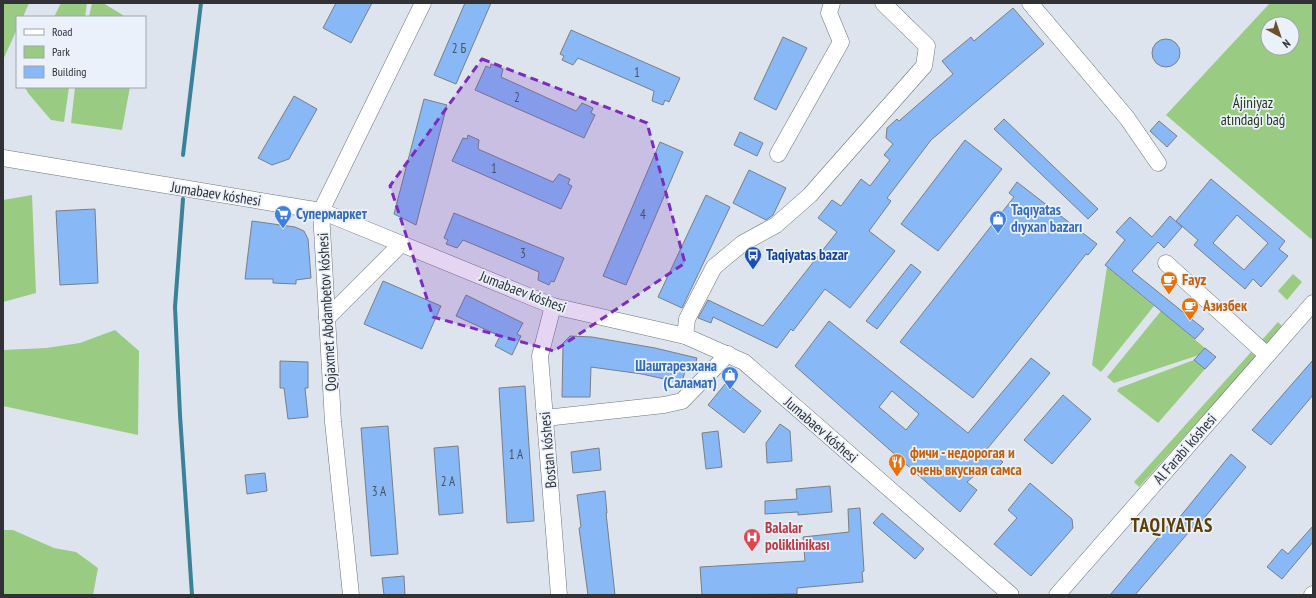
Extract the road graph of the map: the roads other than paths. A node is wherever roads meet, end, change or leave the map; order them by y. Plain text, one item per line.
1 (422, 3) edge
2 (832, 3) edge
3 (883, 3) edge
4 (1030, 3) edge
5 (778, 154) dead end
6 (3, 158) edge
7 (1158, 163) dead end
8 (321, 211) junction
9 (401, 244) junction
10 (1166, 263) dead end
11 (1313, 303) edge
12 (553, 306) junction
13 (327, 318) junction
14 (685, 336) junction
15 (728, 354) junction
16 (1267, 355) junction
17 (545, 418) junction
18 (351, 595) edge
19 (559, 595) edge
20 (1011, 595) edge
21 (1058, 595) edge

1 - 8 street, Qojaxmet Abdambetov kóshesi
2 - 5 street
3 - 14 street
4 - 7 street
6 - 8 street, Jumabaev kóshesi
8 - 9 street, Jumabaev kóshesi
8 - 13 street, Qojaxmet Abdambetov kóshesi
9 - 12 street, Jumabaev kóshesi
9 - 13 street
10 - 16 street
11 - 16 street, Al Farabi kóshesi
12 - 14 street, Jumabaev kóshesi
12 - 17 street, Bostan kóshesi
13 - 18 street, Qojaxmet Abdambetov kóshesi
14 - 15 street, Jumabaev kóshesi
15 - 17 street
15 - 20 street, Jumabaev kóshesi
16 - 21 street, Al Farabi kóshesi
17 - 19 street, Bostan kóshesi

